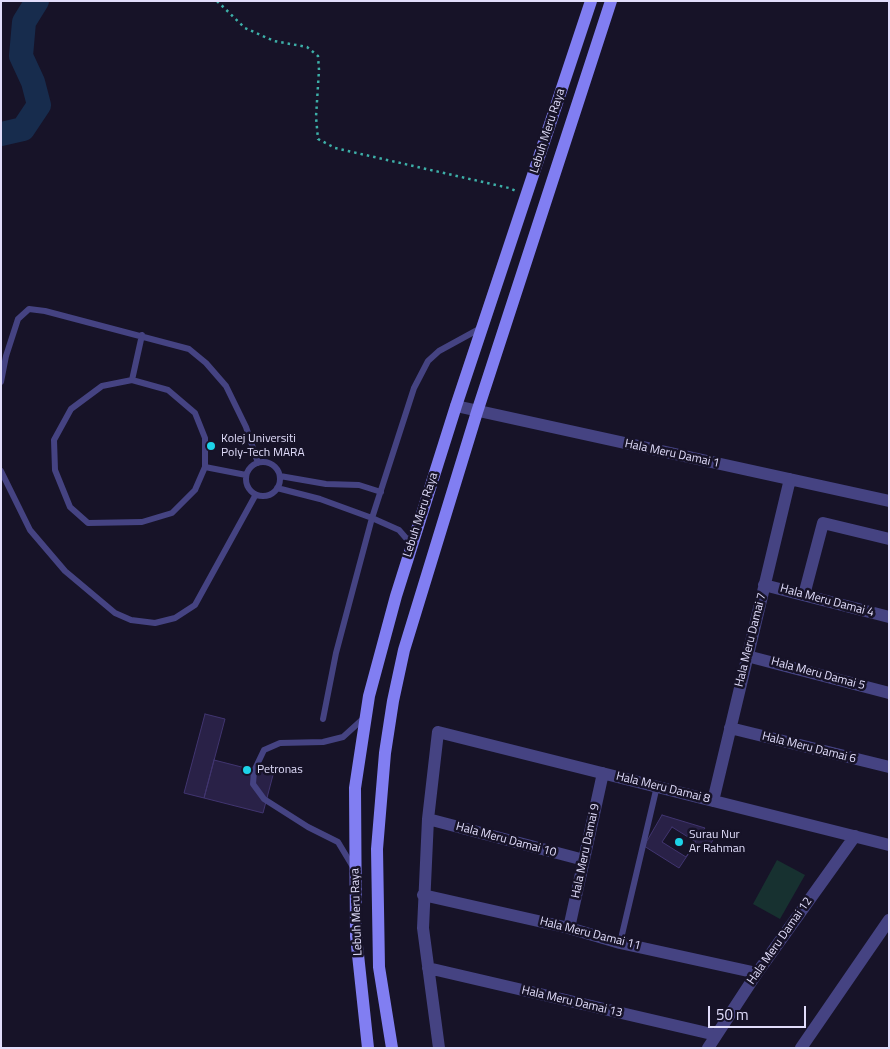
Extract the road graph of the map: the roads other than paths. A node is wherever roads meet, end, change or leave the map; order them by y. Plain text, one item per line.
1 (591, 1) edge
2 (611, 1) edge
3 (482, 327) junction
4 (142, 336) junction
5 (132, 380) junction
6 (1, 382) edge
7 (456, 406) junction
8 (477, 412) junction
9 (258, 462) junction
10 (205, 467) junction
11 (1, 472) edge
12 (246, 475) junction
13 (280, 476) junction
14 (790, 479) junction
15 (277, 488) junction
16 (380, 492) junction
17 (256, 496) junction
18 (889, 501) edge
19 (372, 518) junction
20 (889, 539) edge
21 (412, 545) junction
22 (764, 585) junction
23 (804, 595) junction
24 (889, 617) edge
25 (747, 656) junction
26 (889, 693) edge
27 (366, 717) junction
28 (323, 719) dead end
29 (730, 728) junction
30 (889, 768) edge
31 (602, 773) junction
32 (657, 786) junction
33 (712, 801) junction
34 (428, 819) junction
35 (855, 836) junction
36 (889, 845) edge
37 (584, 860) junction
38 (355, 870) junction
39 (423, 895) junction
40 (889, 920) edge
41 (569, 928) junction
42 (620, 943) junction
43 (428, 968) junction
44 (757, 973) junction
45 (716, 1035) junction
46 (368, 1048) edge
47 (392, 1048) edge
48 (439, 1048) edge
49 (708, 1048) edge
50 (801, 1048) edge

1 - 3 main road, Lebuh Meru Raya
2 - 8 main road, Lebuh Meru Raya
3 - 7 main road, Lebuh Meru Raya
3 - 16 lane
4 - 5 lane
4 - 6 lane
4 - 9 lane
5 - 10 lane
5 - 10 lane
7 - 8 street, Hala Meru Damai 1
7 - 21 main road, Lebuh Meru Raya
8 - 14 street, Hala Meru Damai 1
8 - 47 main road, Lebuh Meru Raya
9 - 12 lane
9 - 13 lane
10 - 12 lane
11 - 17 lane
12 - 17 lane
13 - 15 lane
13 - 16 lane
14 - 18 street, Hala Meru Damai 1
14 - 22 street, Hala Meru Damai 7
15 - 17 lane
15 - 19 lane
16 - 19 lane
19 - 21 lane
19 - 28 lane
20 - 23 street
21 - 27 main road, Lebuh Meru Raya
22 - 23 street, Hala Meru Damai 4
22 - 25 street, Hala Meru Damai 7
23 - 24 street, Hala Meru Damai 4
25 - 26 street, Hala Meru Damai 5
25 - 29 street, Hala Meru Damai 7
27 - 38 main road, Lebuh Meru Raya
27 - 38 lane
29 - 30 street, Hala Meru Damai 6
29 - 33 street, Hala Meru Damai 7
31 - 32 street, Hala Meru Damai 8
31 - 34 street, Hala Meru Damai 8
31 - 37 street, Hala Meru Damai 9
32 - 33 street, Hala Meru Damai 8
32 - 42 lane
33 - 35 street, Hala Meru Damai 8
34 - 37 street, Hala Meru Damai 10
34 - 39 street
35 - 36 street, Hala Meru Damai 8
35 - 44 street, Hala Meru Damai 12
37 - 41 street, Hala Meru Damai 9
38 - 46 main road, Lebuh Meru Raya
39 - 41 street, Hala Meru Damai 11
39 - 43 street
40 - 50 street
41 - 42 street, Hala Meru Damai 11
42 - 44 street, Hala Meru Damai 11
43 - 45 street, Hala Meru Damai 13
43 - 48 street
44 - 45 street, Hala Meru Damai 12
45 - 49 street, Hala Meru Damai 12

